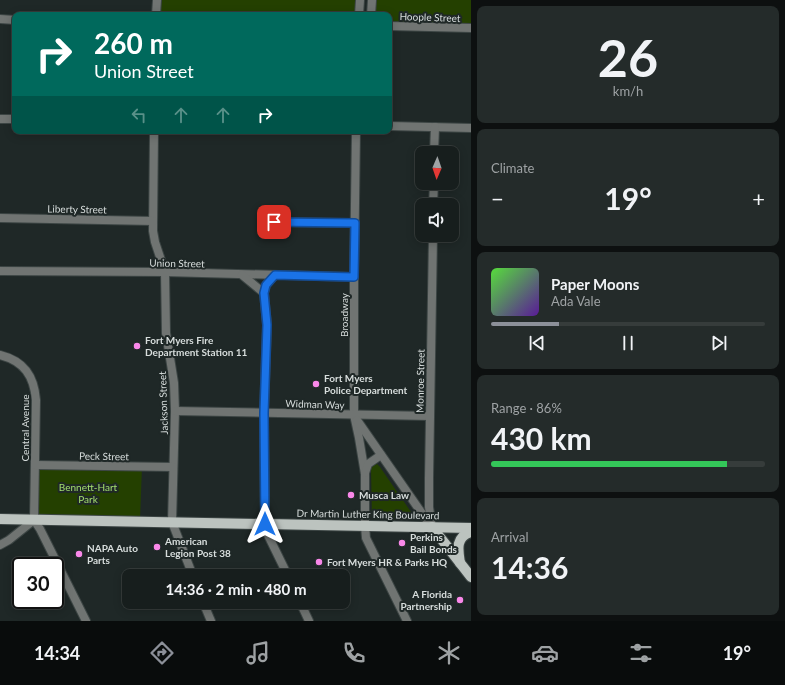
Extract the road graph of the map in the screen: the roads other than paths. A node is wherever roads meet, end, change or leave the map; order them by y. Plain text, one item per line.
1 (156, 0) edge
2 (360, 0) edge
3 (372, 0) edge
4 (156, 12) edge
5 (360, 12) edge
6 (371, 12) edge
7 (0, 19) edge
8 (12, 20) edge
9 (392, 26) edge
10 (471, 28) edge
11 (0, 119) edge
12 (12, 119) edge
13 (392, 126) edge
14 (435, 128) junction
15 (471, 128) edge
16 (154, 134) edge
17 (356, 134) edge
18 (434, 146) edge
19 (0, 218) edge
20 (153, 220) junction
21 (274, 222) dead end
22 (355, 223) junction
23 (433, 242) edge
24 (0, 271) edge
25 (165, 272) junction
26 (242, 275) junction
27 (275, 275) junction
28 (354, 277) junction
29 (264, 293) junction
30 (0, 355) edge
31 (176, 411) junction
32 (264, 413) junction
33 (354, 415) junction
34 (430, 416) junction
35 (381, 455) junction
36 (35, 464) junction
37 (173, 467) junction
38 (364, 474) junction
39 (0, 519) edge
40 (34, 520) junction
41 (172, 522) junction
42 (265, 524) junction
43 (365, 526) junction
44 (432, 527) junction
45 (471, 528) edge
46 (471, 532) edge
47 (0, 545) edge
48 (460, 563) junction
49 (190, 569) edge
50 (285, 569) edge
51 (471, 577) edge
52 (206, 609) edge
53 (303, 609) edge
54 (86, 621) edge
55 (211, 621) edge
56 (309, 621) edge
57 (407, 621) edge

1 - 4 street
2 - 5 street
3 - 6 street
7 - 8 street
9 - 10 street, Hoople Street
11 - 12 street
13 - 14 street
14 - 15 street
14 - 18 street
16 - 20 street, Jackson Street
17 - 22 street, Broadway
19 - 20 street, Liberty Street
20 - 25 street, Jackson Street
21 - 22 street
22 - 28 street, Broadway
23 - 34 street, Monroe Street
24 - 25 street, Union Street
25 - 26 street, Union Street
25 - 31 street, Jackson Street
26 - 27 street, Union Street
26 - 29 street
27 - 28 street, Union Street
27 - 29 street
28 - 33 street, Broadway
29 - 32 street
30 - 36 street, Central Avenue
31 - 32 street, Widman Way
31 - 37 street, Jackson Street
32 - 33 street, Widman Way
32 - 42 street
33 - 34 street, Widman Way
33 - 35 street
33 - 38 street, Broadway
34 - 44 street, Monroe Street
35 - 38 street
35 - 44 street
36 - 37 street, Peck Street
36 - 40 street, Central Avenue
37 - 41 street, Jackson Street
38 - 43 street, Broadway
39 - 40 main road, Dr Martin Luther King Boulevard
40 - 41 main road, Dr Martin Luther King Boulevard
40 - 47 street
40 - 54 street
41 - 42 main road, Dr Martin Luther King Boulevard
41 - 49 street, Jackson Street
42 - 43 main road, Dr Martin Luther King Boulevard
42 - 50 street
43 - 44 main road, Dr Martin Luther King Boulevard
43 - 57 street, Broadway
44 - 45 main road, Dr Martin Luther King Boulevard
44 - 48 main road
46 - 48 main road
48 - 51 main road
52 - 55 street
53 - 56 street

